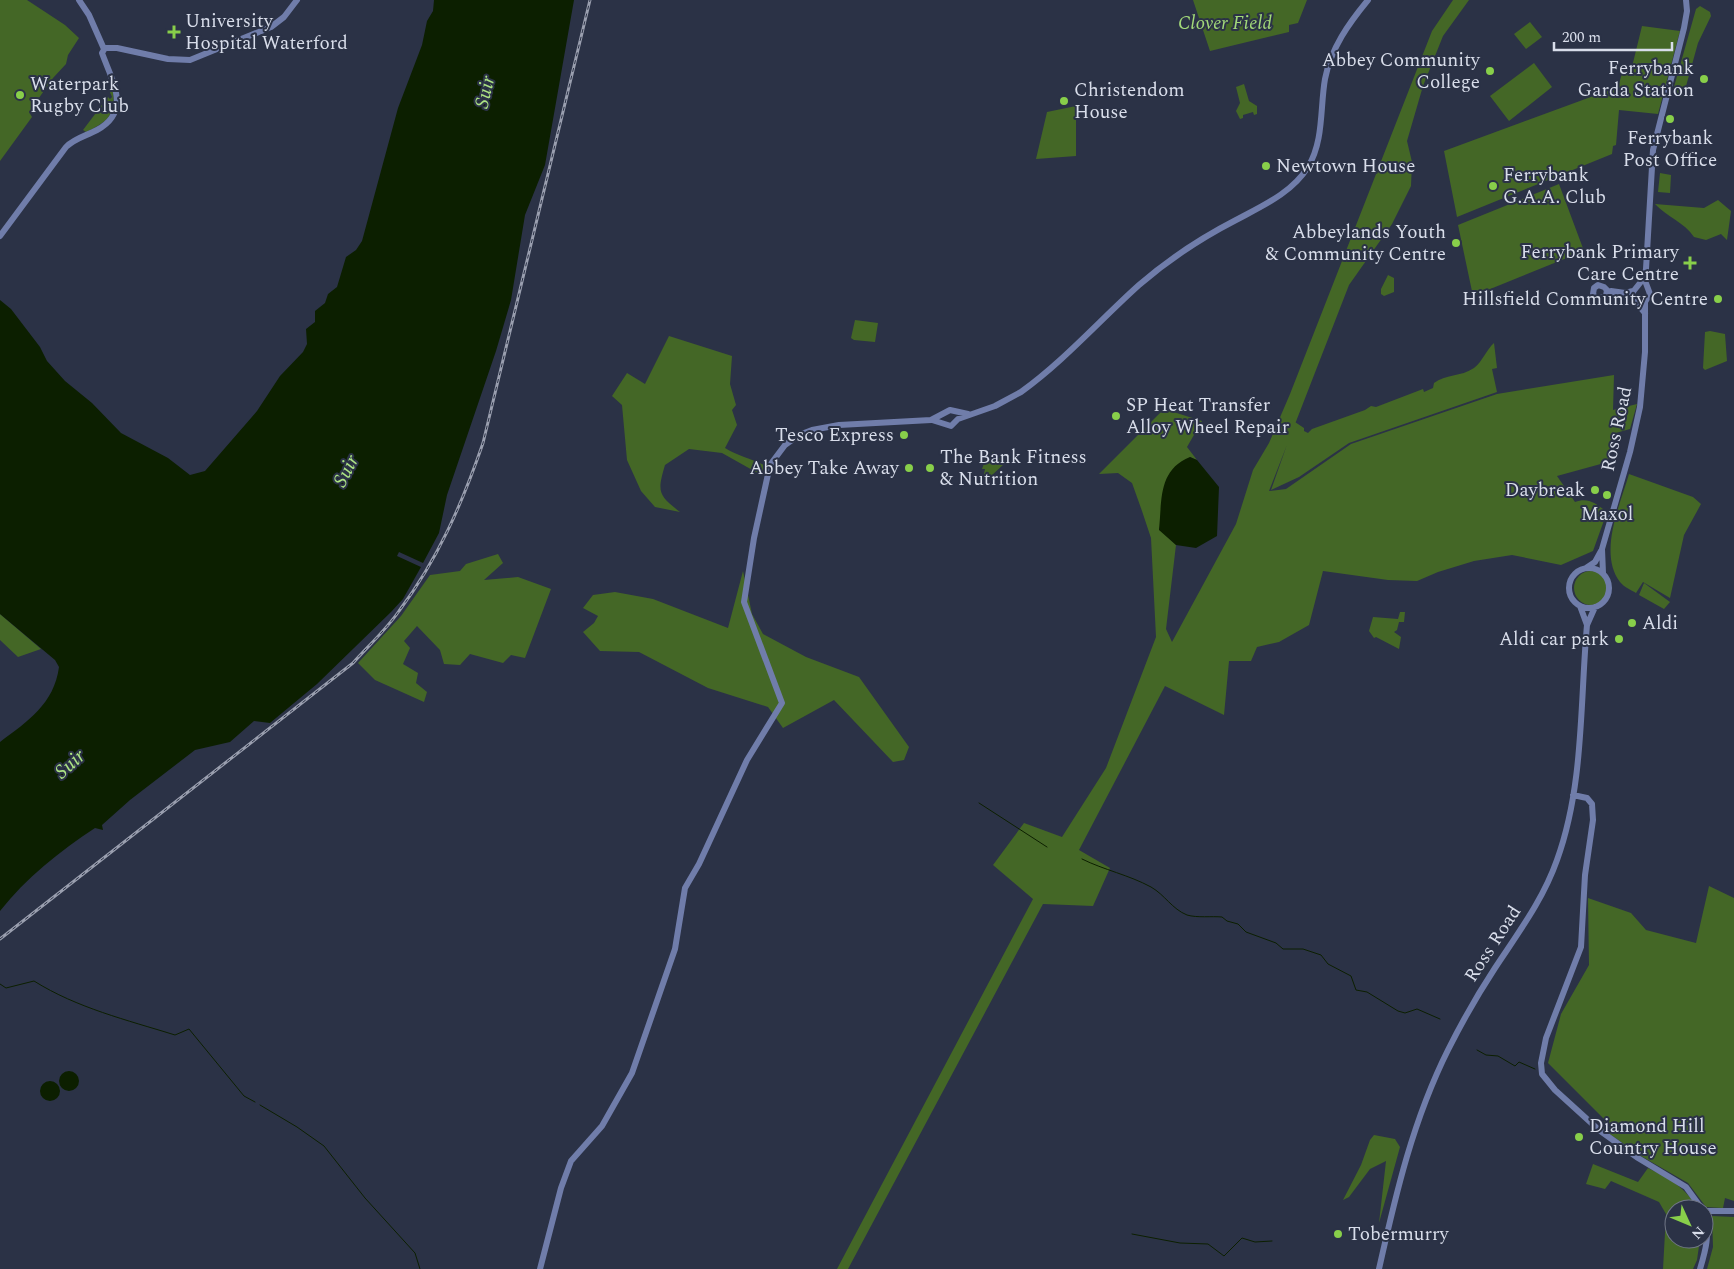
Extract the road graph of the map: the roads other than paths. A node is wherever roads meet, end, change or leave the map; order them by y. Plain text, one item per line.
1 (79, 0) edge
2 (297, 0) edge
3 (1368, 0) edge
4 (1686, 0) edge
5 (104, 49) junction
6 (0, 236) edge
7 (1644, 278) junction
8 (1639, 286) junction
9 (1606, 288) junction
10 (1647, 289) junction
11 (1633, 291) junction
12 (1615, 293) junction
13 (1625, 293) junction
14 (1606, 296) junction
15 (1636, 301) junction
16 (1645, 302) junction
17 (1645, 313) junction
18 (957, 416) junction
19 (942, 419) junction
20 (1602, 549) junction
21 (1586, 568) junction
22 (1603, 572) junction
23 (1580, 606) junction
24 (1595, 607) junction
25 (1587, 625) junction
26 (1573, 795) junction
27 (1695, 1199) edge
28 (1714, 1211) edge
29 (1734, 1212) edge
30 (1706, 1249) edge
31 (540, 1269) edge
32 (1378, 1269) edge
33 (1700, 1269) edge

1 - 5 street
2 - 5 street
3 - 18 street
4 - 7 street
5 - 6 street
7 - 8 street
7 - 10 street
8 - 10 street
8 - 11 street
9 - 12 street
9 - 14 street
9 - 14 street
10 - 16 street
11 - 13 street
11 - 15 street
12 - 13 street
12 - 14 street
13 - 15 street
15 - 16 street
15 - 17 street
16 - 17 street, Ross Road
17 - 20 street, Ross Road
18 - 19 street
18 - 19 street
19 - 31 street
20 - 21 street
20 - 22 street
21 - 22 street
21 - 23 street
22 - 24 street
23 - 24 street
23 - 25 street
24 - 25 street
25 - 26 street, Ross Road
26 - 27 street
26 - 32 street, Ross Road
28 - 29 street
30 - 33 street

